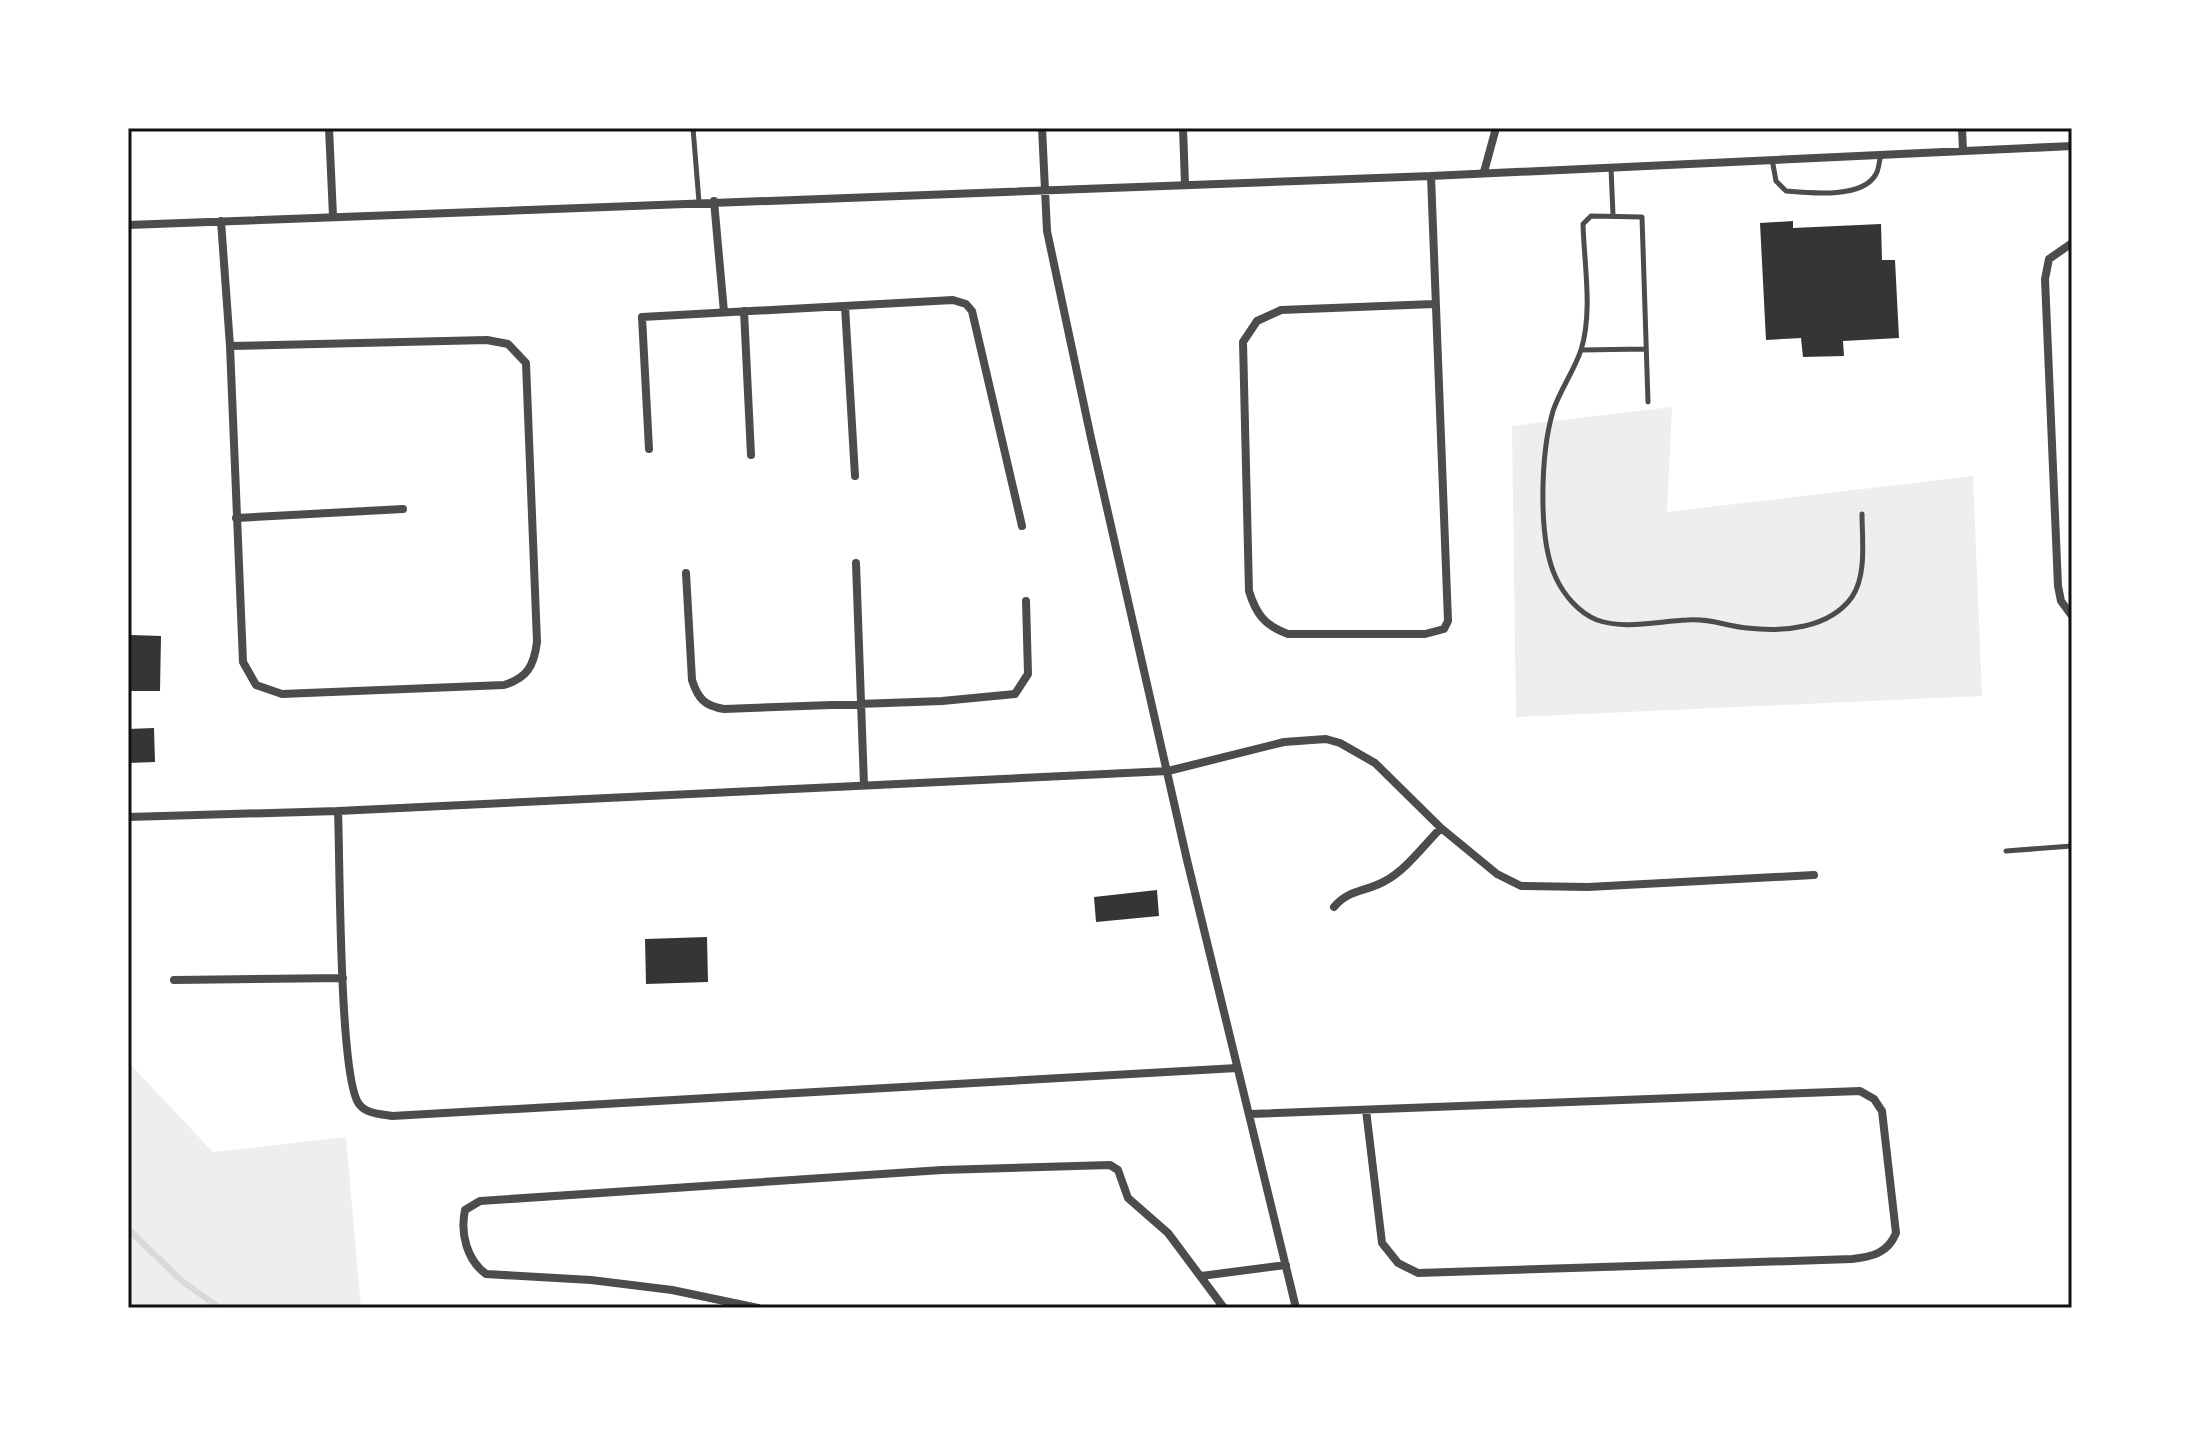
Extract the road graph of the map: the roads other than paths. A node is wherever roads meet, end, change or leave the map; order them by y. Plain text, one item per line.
1 (329, 128) edge
2 (693, 128) edge
3 (1042, 128) edge
4 (1183, 128) edge
5 (1496, 128) edge
6 (1962, 128) edge
7 (2072, 146) edge
8 (1963, 151) junction
9 (1881, 154) junction
10 (1772, 159) junction
11 (1611, 166) junction
12 (1484, 172) junction
13 (1431, 176) junction
14 (1185, 184) junction
15 (1043, 189) junction
16 (714, 201) junction
17 (699, 202) junction
18 (1613, 215) junction
19 (333, 216) junction
20 (221, 221) junction
21 (128, 225) edge
22 (2072, 243) edge
23 (1434, 304) junction
24 (845, 306) junction
25 (744, 311) junction
26 (724, 312) junction
27 (230, 346) junction
28 (1645, 349) junction
29 (1581, 350) junction
30 (1648, 402) dead end
31 (649, 449) dead end
32 (751, 455) dead end
33 (855, 476) dead end
34 (403, 509) dead end
35 (1862, 514) dead end
36 (236, 518) junction
37 (1022, 526) dead end
38 (856, 563) dead end
39 (686, 573) dead end
40 (1026, 601) dead end
41 (2072, 616) edge
42 (863, 705) junction
43 (1168, 771) junction
44 (864, 785) junction
45 (338, 811) junction
46 (128, 817) edge
47 (1441, 828) junction
48 (2072, 846) edge
49 (2006, 851) dead end
50 (1814, 875) dead end
51 (1334, 907) dead end
52 (343, 978) junction
53 (174, 980) dead end
54 (1237, 1068) junction
55 (1366, 1110) junction
56 (1250, 1114) junction
57 (1286, 1265) junction
58 (1201, 1276) junction
59 (758, 1308) edge
60 (1224, 1308) edge
61 (1296, 1308) edge

1 - 19 street
2 - 17 lane
3 - 15 street
4 - 14 street
5 - 12 street
6 - 8 street
7 - 8 street
8 - 9 street
9 - 10 street
9 - 10 lane
10 - 11 street
11 - 12 street
11 - 18 lane
12 - 13 street
13 - 14 street
13 - 23 street
14 - 15 street
15 - 16 street
15 - 43 street
16 - 17 street
16 - 26 street
17 - 19 street
18 - 28 lane
18 - 29 lane
19 - 20 street
20 - 21 street
20 - 27 street
22 - 41 street
23 - 23 street
24 - 25 street
24 - 33 street
24 - 37 street
25 - 26 street
25 - 32 street
26 - 31 street
27 - 36 street
27 - 36 street
28 - 29 lane
28 - 30 lane
29 - 35 lane
34 - 36 street
38 - 42 street
39 - 42 street
40 - 42 street
42 - 44 street
43 - 44 street
43 - 47 street
43 - 54 street
44 - 45 street
45 - 46 street
45 - 52 street
47 - 50 street
47 - 51 street
48 - 49 lane
52 - 53 street
52 - 54 street
54 - 56 street
55 - 55 street
55 - 56 street
56 - 57 street
57 - 58 street
57 - 61 street
58 - 59 street
58 - 60 street

